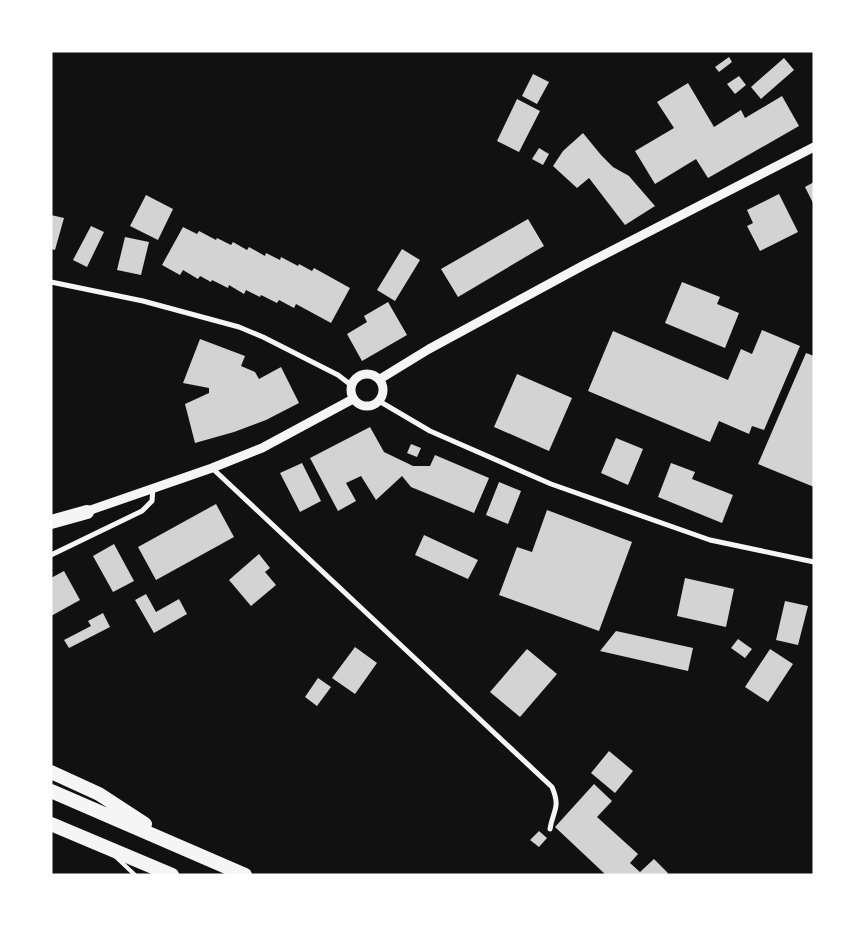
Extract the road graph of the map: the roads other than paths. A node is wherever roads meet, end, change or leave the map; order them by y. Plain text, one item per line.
1 (814, 147) edge
2 (51, 282) edge
3 (380, 379) junction
4 (351, 385) junction
5 (353, 399) junction
6 (379, 401) junction
7 (212, 468) junction
8 (153, 488) junction
9 (87, 512) junction
10 (51, 516) edge
11 (51, 522) edge
12 (51, 555) edge
13 (814, 562) edge
14 (51, 772) edge
15 (51, 791) edge
16 (51, 824) edge
17 (550, 829) dead end
18 (177, 845) junction
19 (106, 847) junction
20 (135, 875) edge
21 (172, 875) edge
22 (245, 875) edge

1 - 3 street
2 - 4 street
3 - 4 street
3 - 6 street
4 - 5 street
5 - 6 street
5 - 7 street
6 - 13 street
7 - 8 street
7 - 17 street
8 - 9 street
8 - 12 street
9 - 10 street
9 - 11 highway
14 - 18 highway
15 - 18 highway
16 - 19 highway
18 - 22 highway
19 - 20 lane
19 - 21 highway

